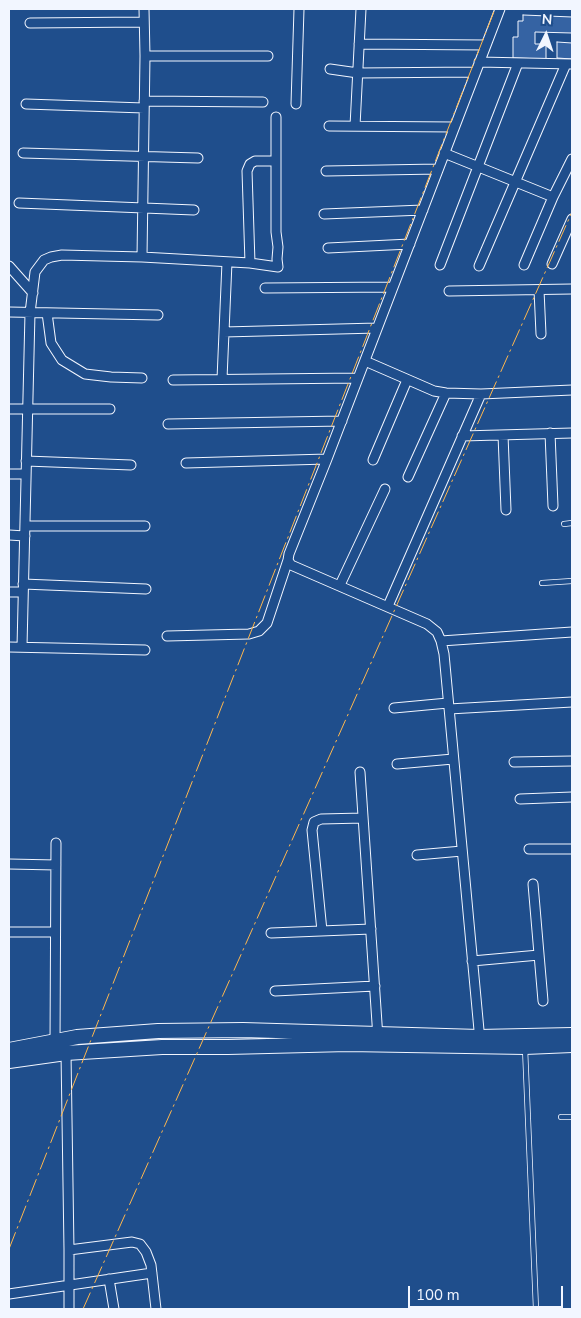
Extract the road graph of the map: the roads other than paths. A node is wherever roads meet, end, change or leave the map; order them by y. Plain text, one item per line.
1 (144, 9) edge
2 (298, 9) edge
3 (361, 9) edge
4 (500, 9) edge
5 (144, 22) junction
6 (30, 23) dead end
7 (359, 44) junction
8 (486, 45) junction
9 (145, 56) junction
10 (268, 56) dead end
11 (479, 62) junction
12 (518, 63) junction
13 (569, 64) edge
14 (330, 69) dead end
15 (475, 72) junction
16 (358, 73) junction
17 (263, 102) dead end
18 (26, 104) dead end
19 (144, 104) junction
20 (296, 104) dead end
21 (276, 117) dead end
22 (329, 126) dead end
23 (356, 126) junction
24 (454, 127) junction
25 (23, 153) dead end
26 (444, 153) junction
27 (143, 156) junction
28 (198, 158) dead end
29 (572, 158) edge
30 (276, 161) junction
31 (478, 167) junction
32 (438, 169) junction
33 (326, 171) dead end
34 (516, 182) junction
35 (553, 197) junction
36 (19, 203) dead end
37 (143, 208) junction
38 (194, 210) dead end
39 (423, 210) junction
40 (324, 214) dead end
41 (572, 219) edge
42 (568, 238) edge
43 (410, 244) junction
44 (328, 248) dead end
45 (142, 257) junction
46 (227, 262) junction
47 (250, 263) junction
48 (552, 264) dead end
49 (440, 265) dead end
50 (524, 265) dead end
51 (9, 266) edge
52 (480, 266) dead end
53 (393, 287) junction
54 (265, 288) dead end
55 (572, 289) edge
56 (449, 290) dead end
57 (539, 290) junction
58 (33, 293) junction
59 (9, 312) edge
60 (30, 313) junction
61 (47, 313) junction
62 (158, 315) dead end
63 (377, 328) junction
64 (224, 332) junction
65 (541, 334) dead end
66 (365, 361) junction
67 (142, 378) dead end
68 (358, 378) junction
69 (222, 379) junction
70 (173, 380) dead end
71 (408, 380) junction
72 (572, 390) edge
73 (446, 393) junction
74 (481, 394) junction
75 (9, 409) edge
76 (110, 409) dead end
77 (28, 410) junction
78 (342, 420) junction
79 (168, 424) dead end
80 (550, 433) junction
81 (572, 433) edge
82 (504, 435) junction
83 (462, 436) junction
84 (327, 459) junction
85 (374, 460) dead end
86 (26, 461) junction
87 (186, 463) dead end
88 (131, 465) dead end
89 (9, 474) edge
90 (26, 474) junction
91 (408, 476) dead end
92 (385, 489) dead end
93 (553, 506) dead end
94 (506, 510) dead end
95 (572, 523) edge
96 (564, 524) dead end
97 (25, 526) junction
98 (145, 526) dead end
99 (9, 535) edge
100 (24, 536) junction
101 (288, 560) junction
102 (572, 581) edge
103 (542, 583) dead end
104 (340, 585) junction
105 (23, 588) junction
106 (146, 589) dead end
107 (9, 592) edge
108 (388, 606) junction
109 (572, 632) edge
110 (167, 636) dead end
111 (441, 641) junction
112 (9, 646) edge
113 (22, 647) junction
114 (145, 650) dead end
115 (572, 702) edge
116 (448, 706) junction
117 (394, 708) dead end
118 (453, 759) junction
119 (572, 761) edge
120 (514, 762) dead end
121 (397, 764) dead end
122 (360, 772) dead end
123 (572, 797) edge
124 (520, 799) dead end
125 (364, 818) junction
126 (56, 843) dead end
127 (529, 849) dead end
128 (572, 849) edge
129 (462, 851) junction
130 (417, 855) dead end
131 (9, 864) edge
132 (56, 865) junction
133 (533, 884) dead end
134 (371, 929) junction
135 (322, 931) junction
136 (9, 932) edge
137 (55, 932) junction
138 (271, 933) dead end
139 (539, 955) junction
140 (472, 961) junction
141 (375, 986) junction
142 (275, 991) dead end
143 (543, 1001) dead end
144 (572, 1035) edge
145 (378, 1040) junction
146 (480, 1042) junction
147 (572, 1045) edge
148 (525, 1047) junction
149 (59, 1049) junction
150 (9, 1050) edge
151 (9, 1061) edge
152 (561, 1117) dead end
153 (572, 1117) edge
154 (70, 1250) junction
155 (152, 1273) junction
156 (109, 1279) junction
157 (68, 1285) junction
158 (9, 1294) edge
159 (69, 1309) edge
160 (114, 1309) edge
161 (156, 1309) edge
162 (536, 1309) edge

1 - 5 street
2 - 20 street
3 - 7 street
4 - 8 street
5 - 6 street
5 - 9 street
7 - 8 street
7 - 16 street
8 - 11 street
9 - 10 street
9 - 19 street
11 - 12 street
11 - 15 street
12 - 13 street
12 - 31 street
13 - 34 street
14 - 16 street
15 - 16 street
15 - 24 street
16 - 23 street
17 - 19 street
18 - 19 street
19 - 27 street
21 - 30 street
22 - 23 street
23 - 24 street
24 - 26 street
25 - 27 street
26 - 31 street
26 - 32 street
27 - 28 street
27 - 37 street
29 - 35 street
30 - 47 street
30 - 47 street
31 - 34 street
31 - 49 street
32 - 33 street
32 - 39 street
34 - 35 street
34 - 52 street
35 - 50 street
36 - 37 street
37 - 38 street
37 - 45 street
39 - 40 street
39 - 43 street
41 - 42 street
42 - 48 street
43 - 44 street
43 - 53 street
45 - 46 street
45 - 58 street
46 - 47 street
46 - 64 street
51 - 58 street
53 - 54 street
53 - 63 street
55 - 57 street
56 - 57 street
57 - 65 street
58 - 60 street
59 - 60 street
60 - 61 street
60 - 77 street
61 - 62 street
61 - 67 street
63 - 64 street
63 - 66 street
64 - 69 street
66 - 68 street
66 - 71 street
68 - 69 street
68 - 78 street
69 - 70 street
71 - 73 street
71 - 85 street
72 - 74 street
73 - 74 street
73 - 91 street
74 - 83 street
75 - 77 street
76 - 77 street
77 - 86 street
78 - 79 street
78 - 84 street
80 - 81 street
80 - 82 street
80 - 93 street
82 - 83 street
82 - 94 street
83 - 108 street
84 - 87 street
84 - 101 street
86 - 88 street
86 - 90 street
89 - 90 street
90 - 97 street
92 - 104 street
95 - 96 lane
97 - 98 street
97 - 100 street
99 - 100 street
100 - 105 street
101 - 104 street
101 - 110 street
102 - 103 lane
104 - 108 street
105 - 106 street
105 - 107 street
105 - 113 street
108 - 111 street
109 - 111 street
111 - 116 street
112 - 113 street
113 - 114 street
115 - 116 street
116 - 117 street
116 - 118 street
118 - 121 street
118 - 129 street
119 - 120 street
122 - 125 street
123 - 124 street
125 - 134 street
125 - 135 street
126 - 132 street
127 - 128 street
129 - 130 street
129 - 140 street
131 - 132 street
132 - 137 street
133 - 139 street
134 - 135 street
134 - 141 street
135 - 138 street
136 - 137 street
137 - 149 street
139 - 140 street
139 - 143 street
140 - 146 street
141 - 142 street
141 - 145 street
144 - 146 main road
145 - 146 main road
145 - 149 main road
146 - 148 main road
147 - 148 main road
148 - 162 lane
149 - 150 main road
149 - 151 main road
149 - 154 street
152 - 153 lane
154 - 155 street
154 - 157 street
155 - 156 street
155 - 161 street
156 - 157 street
156 - 160 street
157 - 158 street
157 - 159 street

